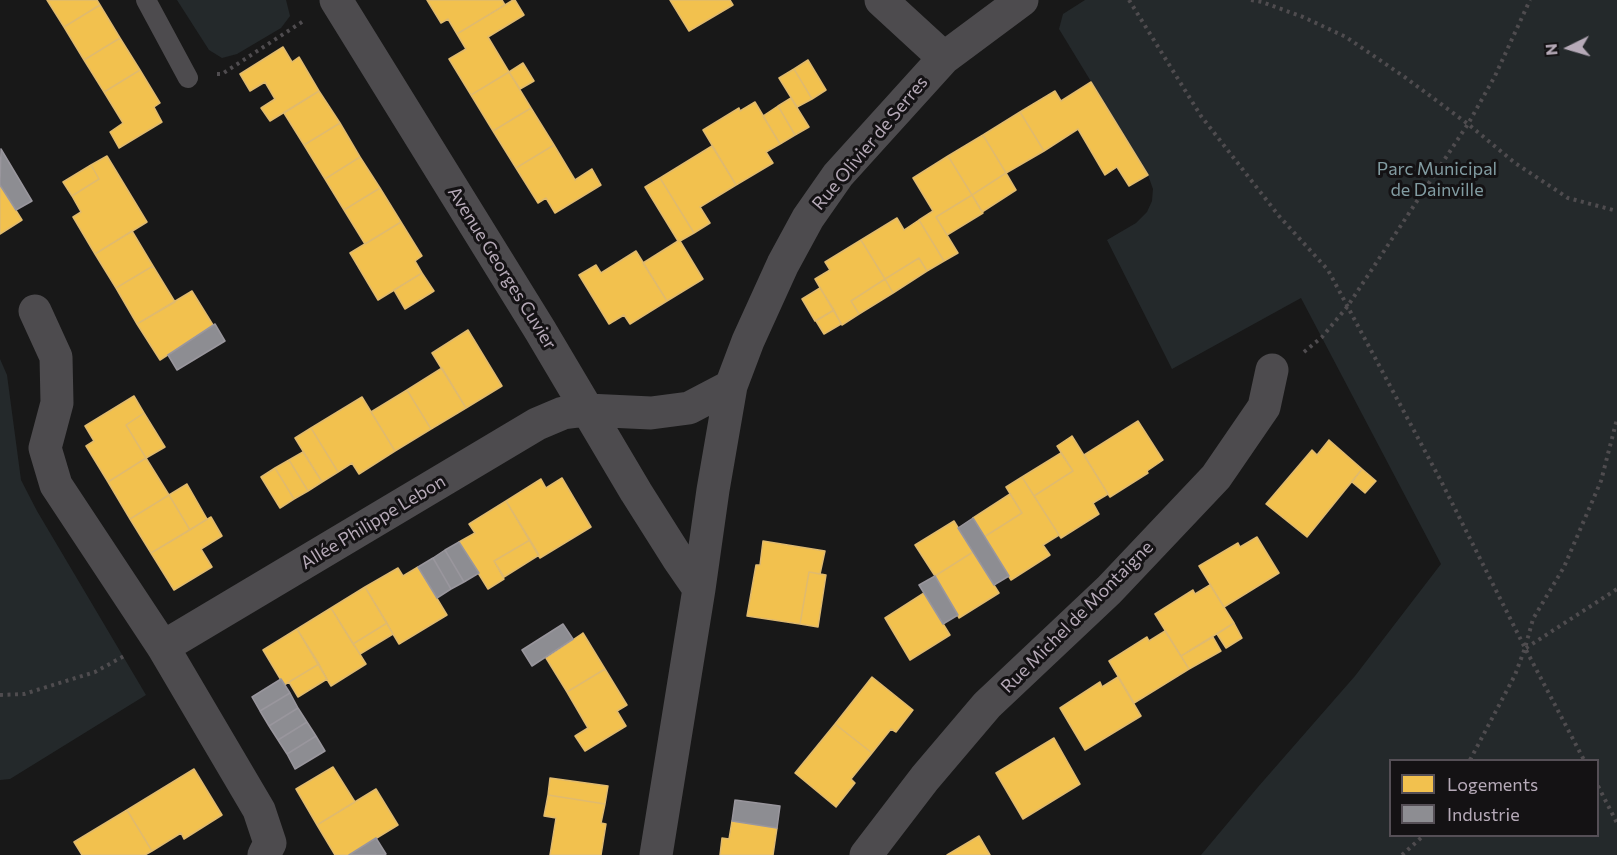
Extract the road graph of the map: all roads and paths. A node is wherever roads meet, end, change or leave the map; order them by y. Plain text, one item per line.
1 (146, 0) edge
2 (881, 0) edge
3 (1022, 0) edge
4 (1129, 0) edge
5 (1251, 0) edge
6 (1530, 0) edge
7 (324, 7) edge
8 (944, 58) junction
9 (188, 78) joint
10 (1468, 124) junction
11 (1617, 211) edge
12 (1347, 307) junction
13 (34, 311) dead end
14 (1272, 370) joint
15 (731, 386) junction
16 (587, 410) junction
17 (1617, 419) edge
18 (699, 589) junction
19 (1617, 589) edge
20 (163, 647) junction
21 (1526, 648) junction
22 (0, 694) edge
23 (1471, 759) edge
24 (1583, 759) edge
25 (1599, 788) edge
26 (1617, 823) edge
27 (1422, 837) edge
28 (264, 855) edge
29 (656, 855) edge
30 (866, 855) edge
31 (1402, 855) edge

1 - 9 lane
2 - 8 street
3 - 8 street, Rue Olivier de Serres
4 - 12 path
5 - 10 path
6 - 10 path
7 - 9 path
7 - 16 street, Avenue Georges Cuvier
8 - 15 street, Rue Olivier de Serres
10 - 11 path
10 - 12 path
12 - 14 path
12 - 21 path
13 - 20 street
14 - 30 street, Rue Michel de Montaigne
15 - 16 street
15 - 18 street
16 - 18 street, Avenue Georges Cuvier
16 - 20 street, Allée Philippe Lebon
17 - 21 path
18 - 29 street
19 - 21 path
20 - 22 path
20 - 28 street
21 - 23 path
21 - 24 path
25 - 26 path
27 - 31 path

